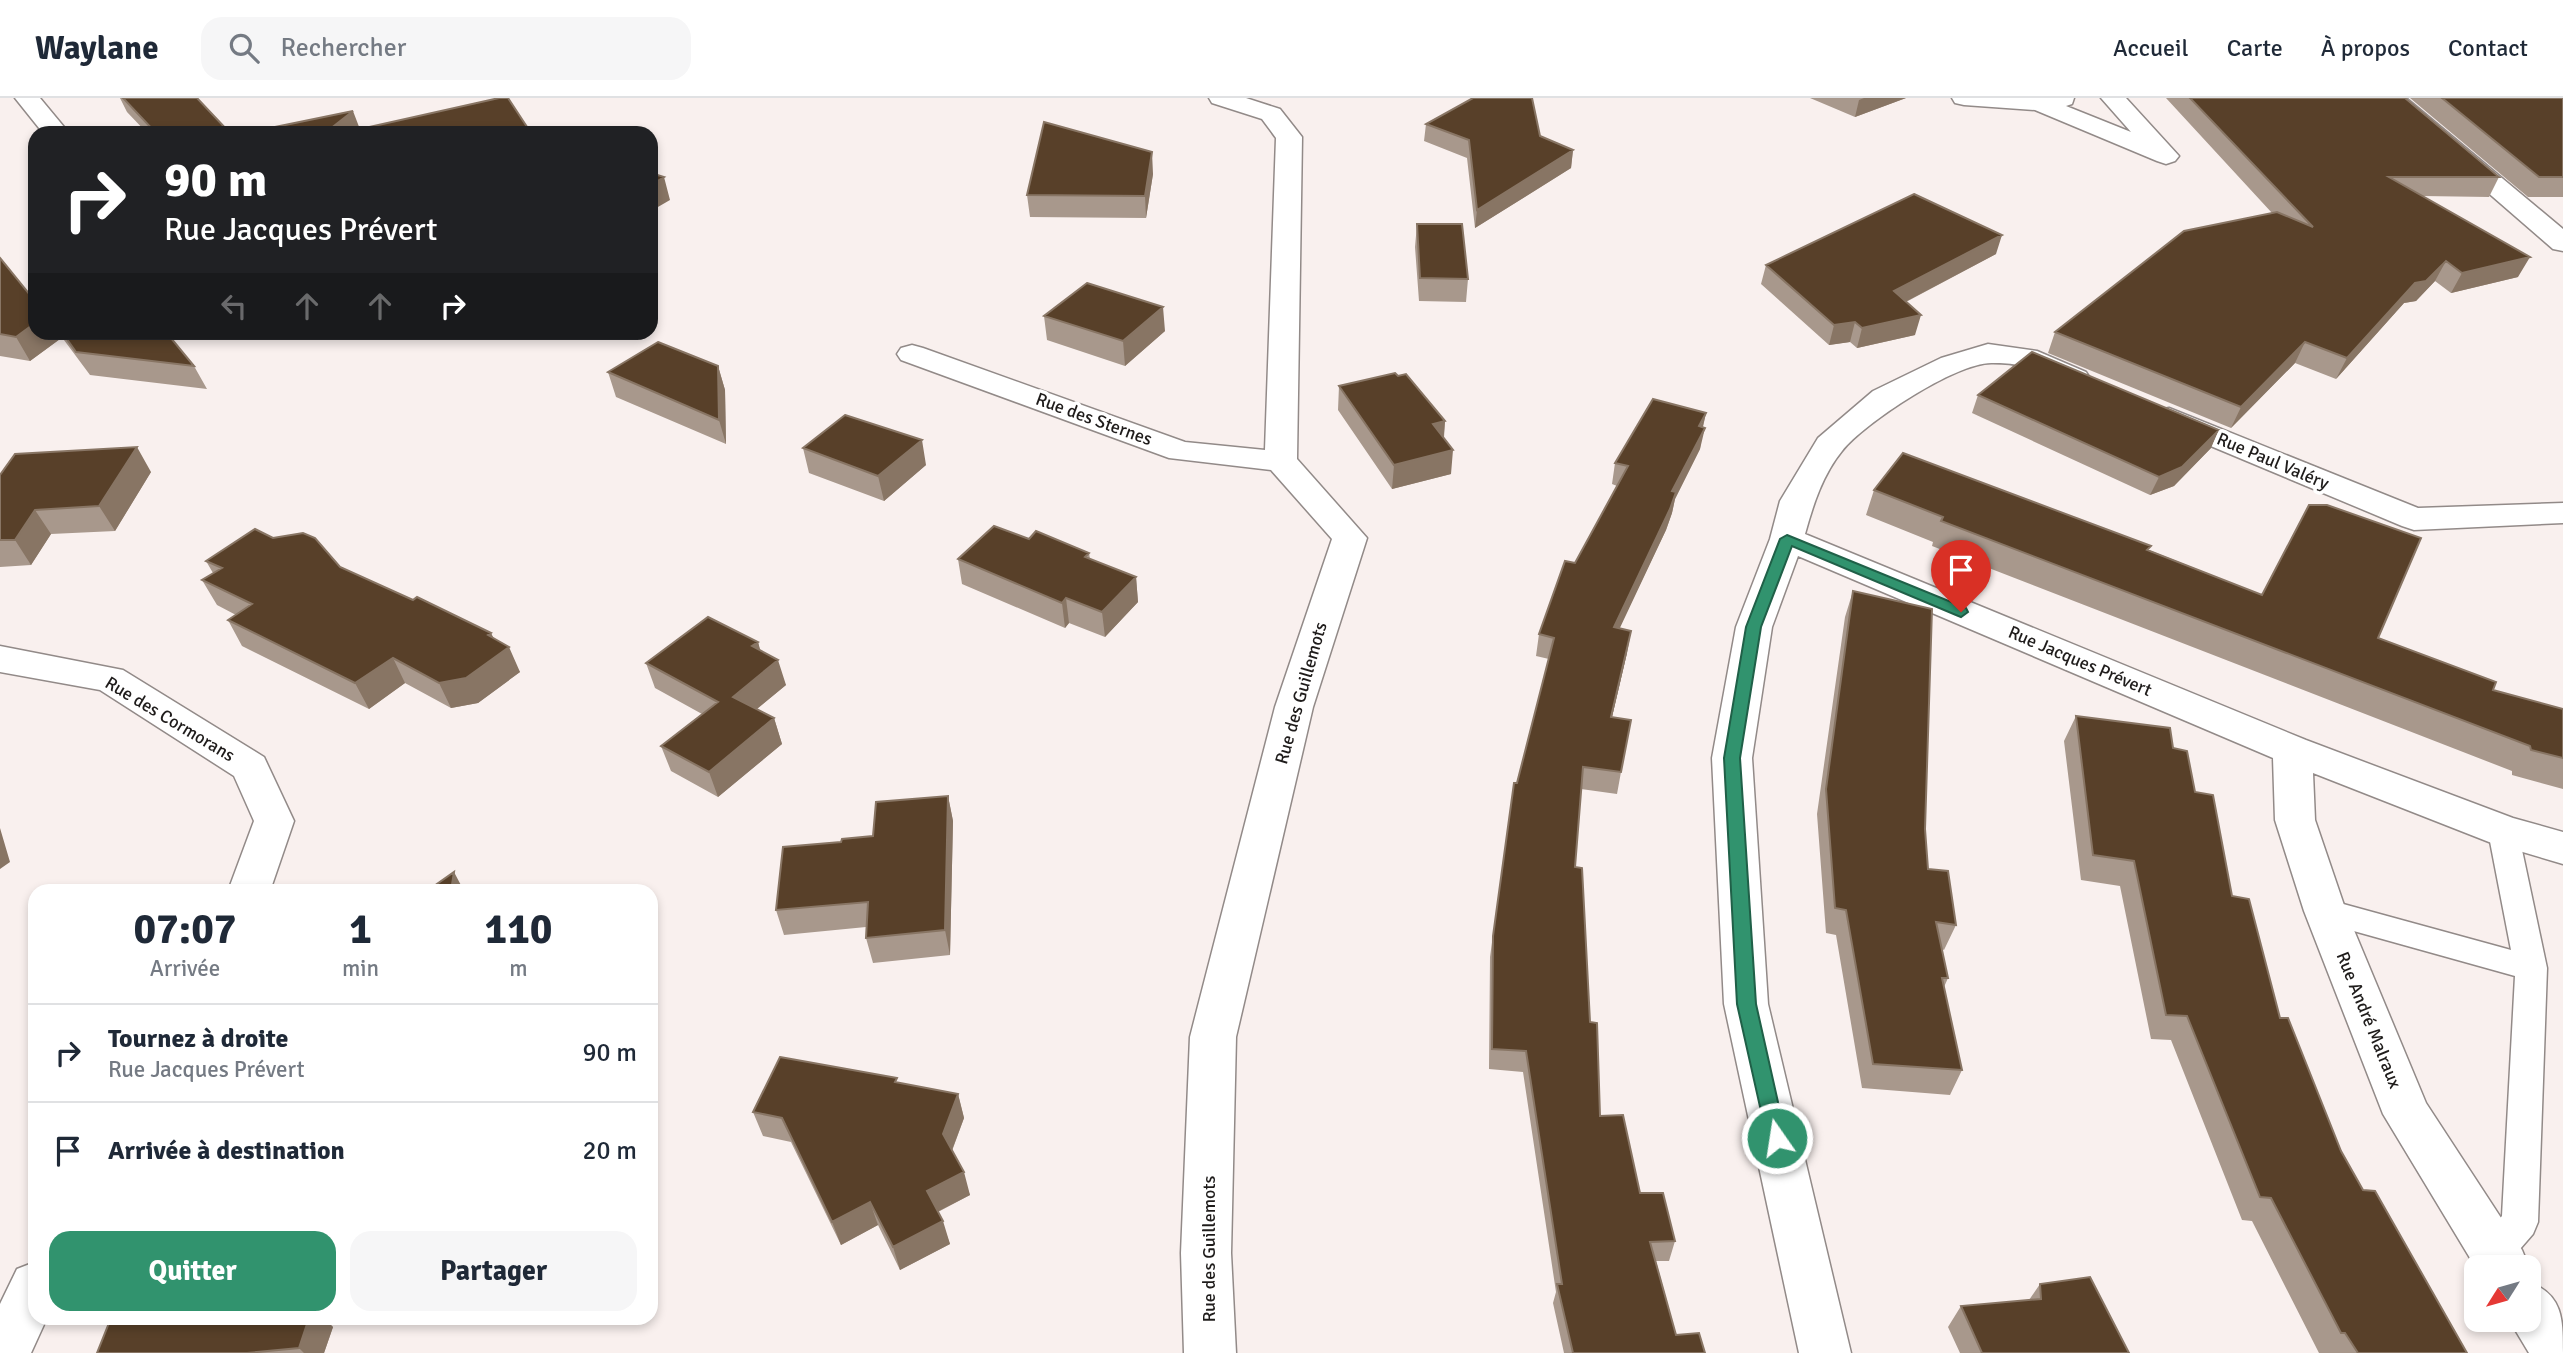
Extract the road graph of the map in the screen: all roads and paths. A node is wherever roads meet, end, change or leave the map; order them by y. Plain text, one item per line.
1 (27, 98) edge
2 (1221, 98) edge
3 (1964, 98) edge
4 (2069, 98) edge
5 (2113, 98) edge
6 (2390, 98) edge
7 (2039, 103) junction
8 (50, 126) edge
9 (2563, 243) edge
10 (912, 354) dead end
11 (2101, 389) edge
12 (2138, 404) edge
13 (1281, 461) junction
14 (2563, 513) edge
15 (1787, 539) junction
16 (0, 659) edge
17 (2292, 750) junction
18 (2502, 831) junction
19 (2563, 848) edge
20 (252, 884) edge
21 (2325, 911) junction
22 (2531, 968) junction
23 (2496, 1255) edge
24 (2502, 1255) edge
25 (28, 1301) edge
26 (2541, 1325) edge
27 (4, 1353) edge
28 (1210, 1353) edge
29 (1825, 1353) edge
30 (2558, 1353) edge

1 - 8 street
2 - 13 street
3 - 7 street
4 - 7 street
5 - 7 street
6 - 9 street
10 - 13 street, Rue des Sternes
11 - 15 street
12 - 14 street, Rue Paul Valéry
13 - 28 street, Rue des Guillemots
15 - 17 street, Rue Jacques Prévert
15 - 29 street
16 - 20 street, Rue des Cormorans
17 - 18 street, Rue Jacques Prévert
17 - 21 street, Rue André Malraux
18 - 19 street, Rue Jacques Prévert
18 - 22 lane
21 - 22 lane
21 - 23 street, Rue André Malraux
22 - 24 lane
25 - 27 street
26 - 30 street

